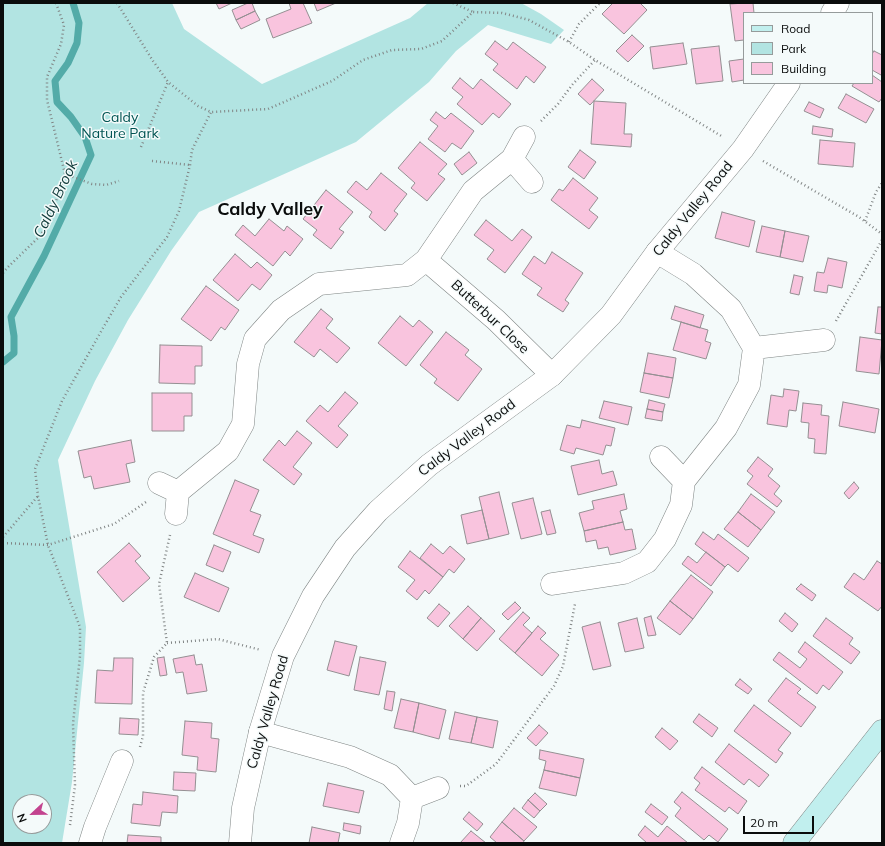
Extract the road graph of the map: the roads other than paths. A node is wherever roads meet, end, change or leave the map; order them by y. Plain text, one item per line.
1 (838, 3) edge
2 (833, 12) edge
3 (788, 84) edge
4 (524, 137) road end
5 (512, 159) junction
6 (532, 182) dead end
7 (658, 252) junction
8 (426, 260) junction
9 (824, 340) road end
10 (754, 348) junction
11 (552, 375) junction
12 (661, 457) dead end
13 (684, 481) junction
14 (176, 514) road end
15 (552, 584) dead end
16 (882, 731) edge
17 (260, 732) junction
18 (122, 761) road end
19 (438, 788) road end
20 (412, 798) junction
21 (90, 843) edge
22 (240, 843) edge
23 (401, 843) edge
24 (794, 843) edge

1 - 2 street
3 - 7 street, Caldy Valley Road
4 - 5 street
5 - 6 street
5 - 8 street
7 - 10 street
7 - 11 street, Caldy Valley Road
8 - 11 street, Butterbur Close
8 - 14 street
9 - 10 street
10 - 13 street
11 - 17 street, Caldy Valley Road
12 - 13 street
13 - 15 street
16 - 24 main road
17 - 20 street
17 - 22 street, Caldy Valley Road
18 - 21 street
19 - 20 street
20 - 23 street

